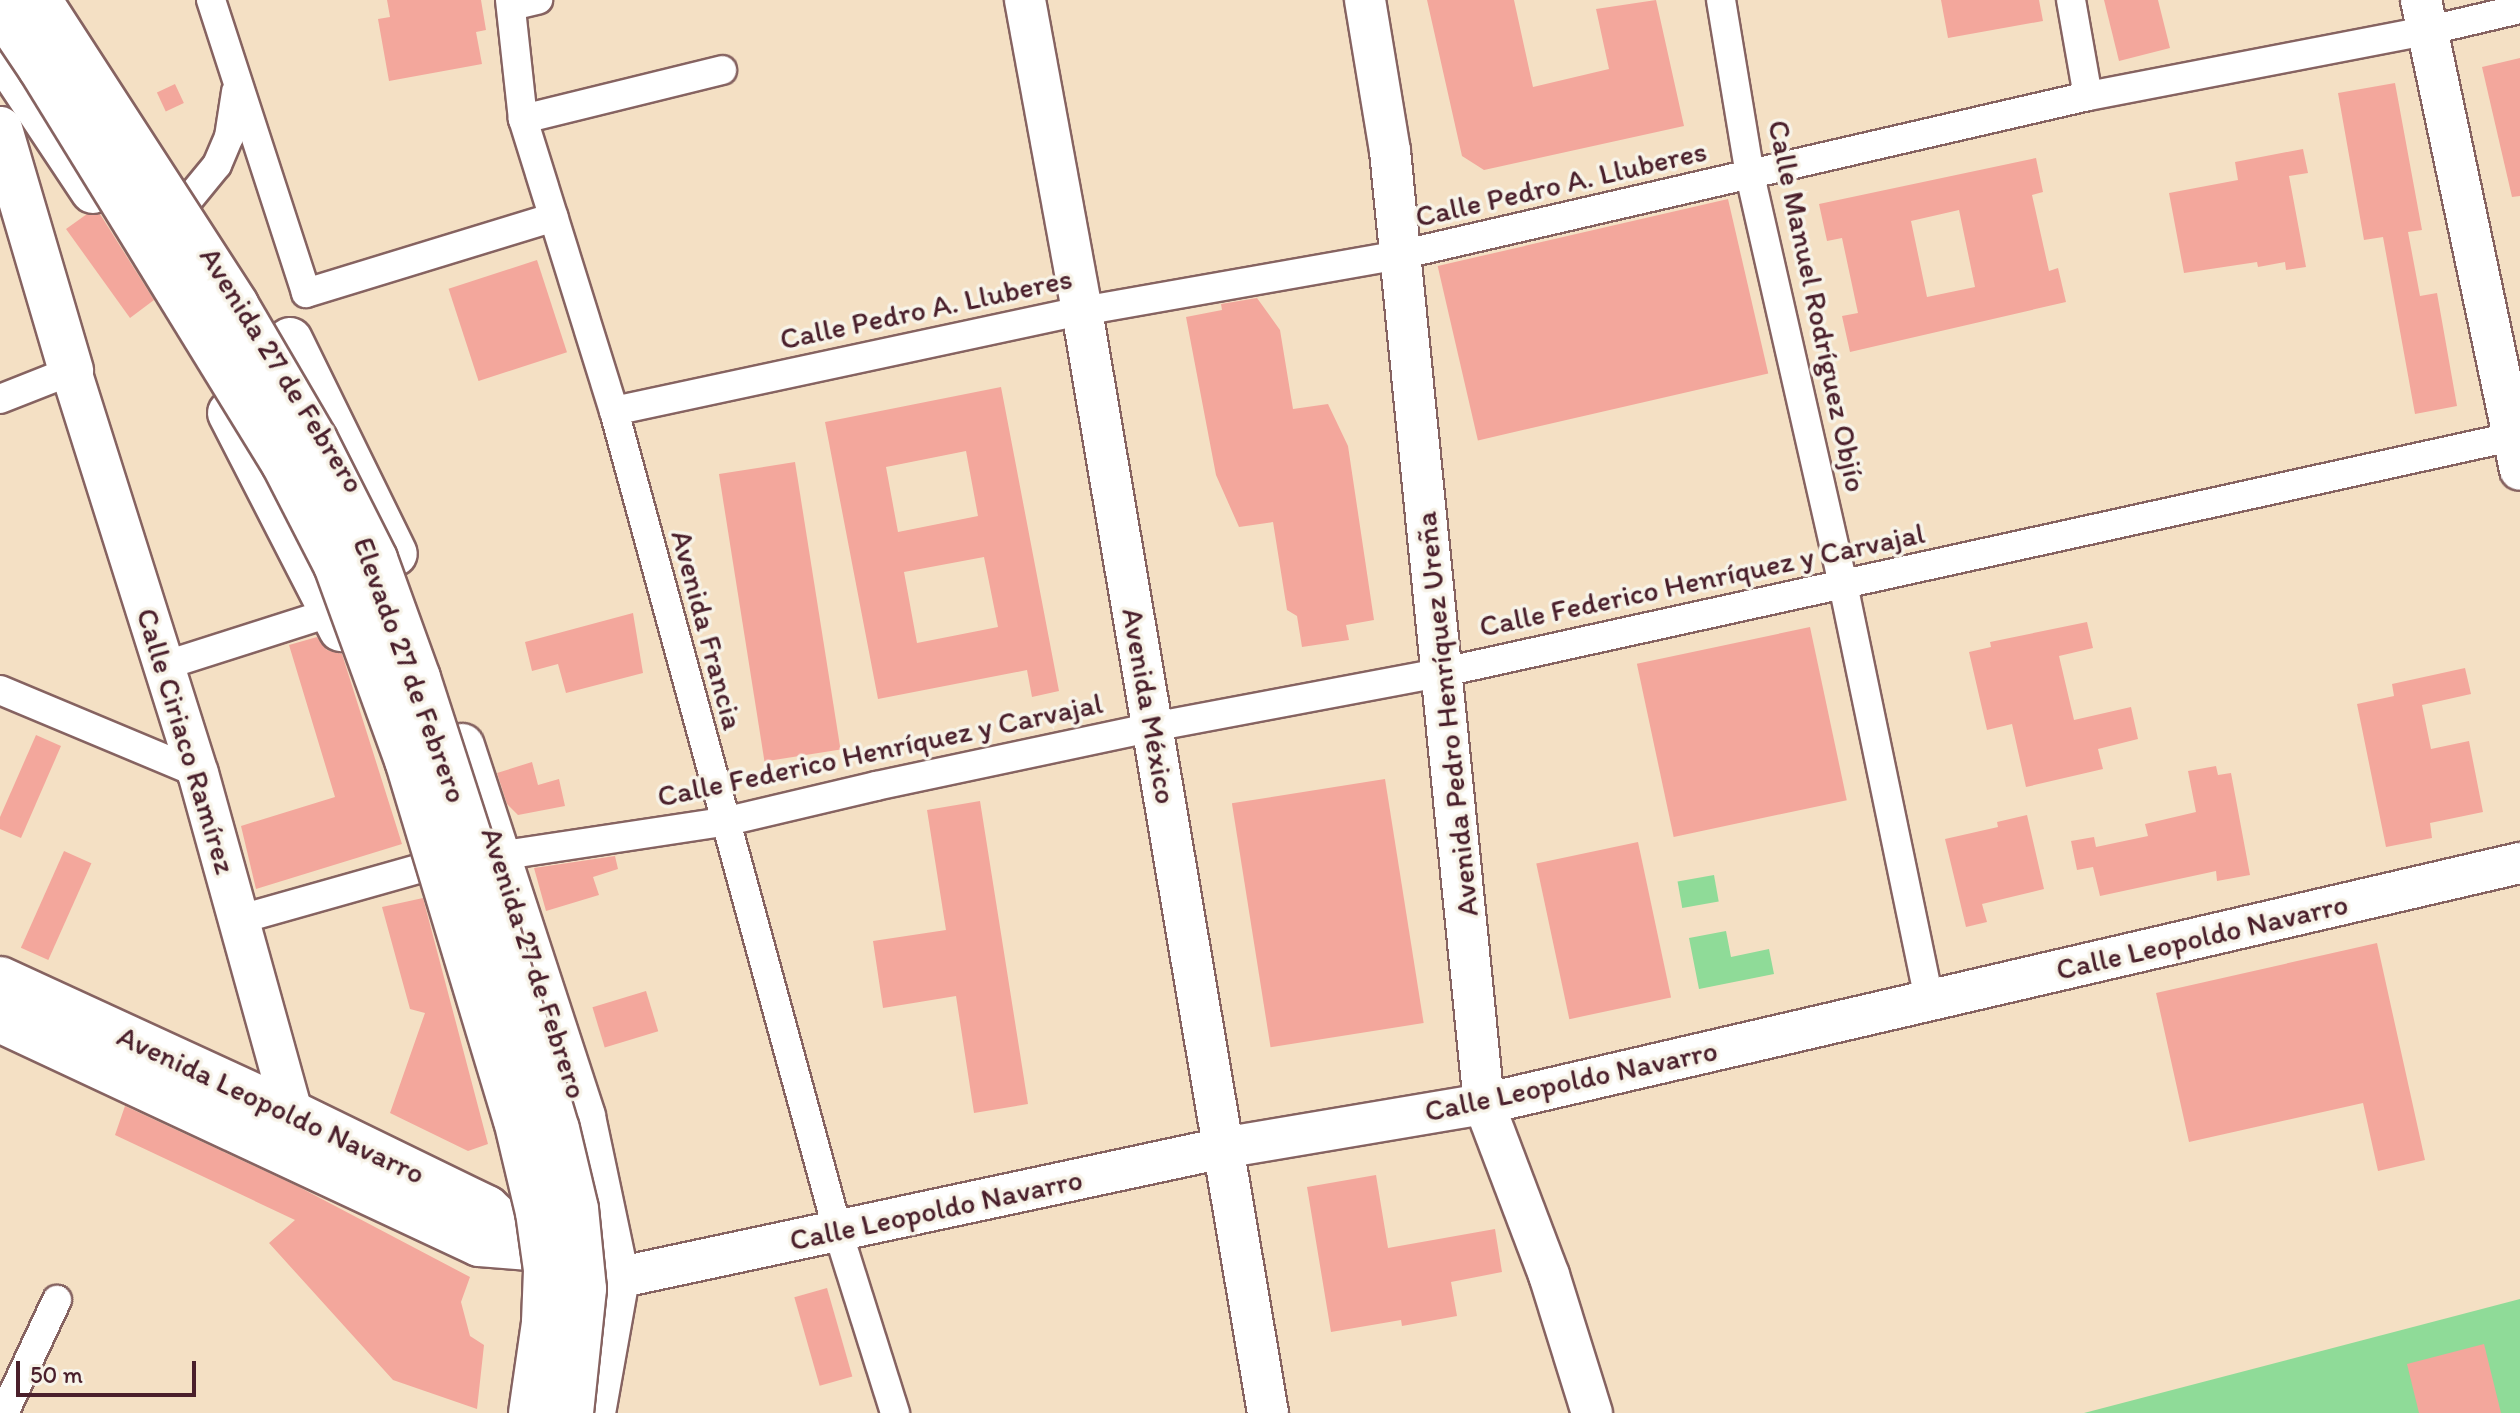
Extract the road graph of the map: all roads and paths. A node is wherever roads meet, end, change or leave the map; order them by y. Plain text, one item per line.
1 (39, 0) edge
2 (46, 0) edge
3 (55, 0) edge
4 (211, 0) edge
5 (1025, 0) edge
6 (1365, 0) edge
7 (1721, 0) edge
8 (2071, 0) edge
9 (520, 2) edge
10 (0, 8) edge
11 (2520, 9) edge
12 (2424, 16) edge
13 (0, 51) edge
14 (722, 70) dead end
15 (236, 79) junction
16 (2088, 96) junction
17 (523, 119) junction
18 (0, 129) edge
19 (1750, 175) junction
20 (0, 183) edge
21 (180, 210) junction
22 (554, 217) junction
23 (1400, 255) junction
24 (1082, 311) junction
25 (71, 371) junction
26 (0, 399) edge
27 (614, 411) junction
28 (2518, 447) edge
29 (395, 554) junction
30 (1843, 584) junction
31 (335, 611) junction
32 (163, 666) junction
33 (1444, 672) junction
34 (0, 690) edge
35 (1153, 727) junction
36 (198, 773) junction
37 (724, 822) junction
38 (499, 853) junction
39 (2520, 863) edge
40 (425, 867) junction
41 (241, 919) junction
42 (0, 979) edge
43 (1929, 1001) junction
44 (0, 1020) edge
45 (1484, 1104) junction
46 (292, 1113) junction
47 (1223, 1148) junction
48 (838, 1232) junction
49 (530, 1248) junction
50 (617, 1278) junction
51 (57, 1300) dead end
52 (4, 1413) edge
53 (516, 1413) edge
54 (528, 1413) edge
55 (571, 1413) edge
56 (585, 1413) edge
57 (593, 1413) edge
58 (895, 1413) edge
59 (1268, 1413) edge
60 (1592, 1413) edge

1 - 55 main road, Elevado 27 de Febrero, bridge
2 - 21 main road, Avenida 27 de Febrero
3 - 29 main road
4 - 15 street
5 - 24 main road, Avenida México
6 - 23 main road, Avenida Pedro Henríquez Ureña
7 - 19 street, Calle Manuel Rodríguez Objío
8 - 16 street
9 - 17 street, Avenida Francia
10 - 54 main road, Elevado 27 de Febrero, bridge
11 - 12 street, Calle Pedro A. Lluberes
12 - 16 street, Calle Pedro A. Lluberes
12 - 28 main road
13 - 31 main road, Avenida 27 de Febrero
14 - 17 street
15 - 21 street
15 - 22 street
16 - 19 street, Calle Pedro A. Lluberes
17 - 22 street, Avenida Francia
18 - 25 main road
19 - 23 street, Calle Pedro A. Lluberes
19 - 30 street, Calle Manuel Rodríguez Objío
20 - 25 street
21 - 29 main road, Avenida 27 de Febrero
22 - 27 street, Avenida Francia
23 - 24 street, Calle Pedro A. Lluberes
23 - 33 main road, Avenida Pedro Henríquez Ureña
24 - 27 street, Calle Pedro A. Lluberes
24 - 35 main road, Avenida México
25 - 26 street
25 - 32 main road, Calle Ciriaco Ramírez
27 - 37 street, Avenida Francia
28 - 30 street, Calle Federico Henríquez y Carvajal
29 - 38 main road, Avenida 27 de Febrero
30 - 33 street, Calle Federico Henríquez y Carvajal
30 - 43 street, Calle Manuel Rodríguez Objío
31 - 32 street
31 - 40 main road, Avenida 27 de Febrero
32 - 36 main road, Calle Ciriaco Ramírez
33 - 35 street, Calle Federico Henríquez y Carvajal
33 - 45 main road, Avenida Pedro Henríquez Ureña
34 - 36 street
35 - 37 street, Calle Federico Henríquez y Carvajal
35 - 47 main road, Avenida México
36 - 41 main road, Calle Ciriaco Ramírez
37 - 38 street, Calle Federico Henríquez y Carvajal
37 - 48 street, Avenida Francia
38 - 40 street, Calle Federico Henríquez y Carvajal
38 - 50 main road, Avenida 27 de Febrero
39 - 43 main road, Calle Leopoldo Navarro
40 - 41 street, Calle Federico Henríquez y Carvajal
40 - 49 main road, Avenida 27 de Febrero
41 - 46 main road, Calle Ciriaco Ramírez
42 - 46 main road, Avenida Leopoldo Navarro
43 - 45 main road, Calle Leopoldo Navarro
44 - 49 main road, Avenida Leopoldo Navarro
45 - 47 main road, Calle Leopoldo Navarro
45 - 60 main road, Avenida Pedro Henríquez Ureña
46 - 49 main road, Avenida Leopoldo Navarro
47 - 48 main road, Calle Leopoldo Navarro
47 - 59 main road, Avenida México
48 - 50 main road, Calle Leopoldo Navarro
48 - 58 street, Avenida Francia
49 - 50 main road, Avenida Leopoldo Navarro
49 - 53 main road, Avenida 27 de Febrero
50 - 57 main road, Avenida 27 de Febrero
51 - 52 street
54 - 56 main road

